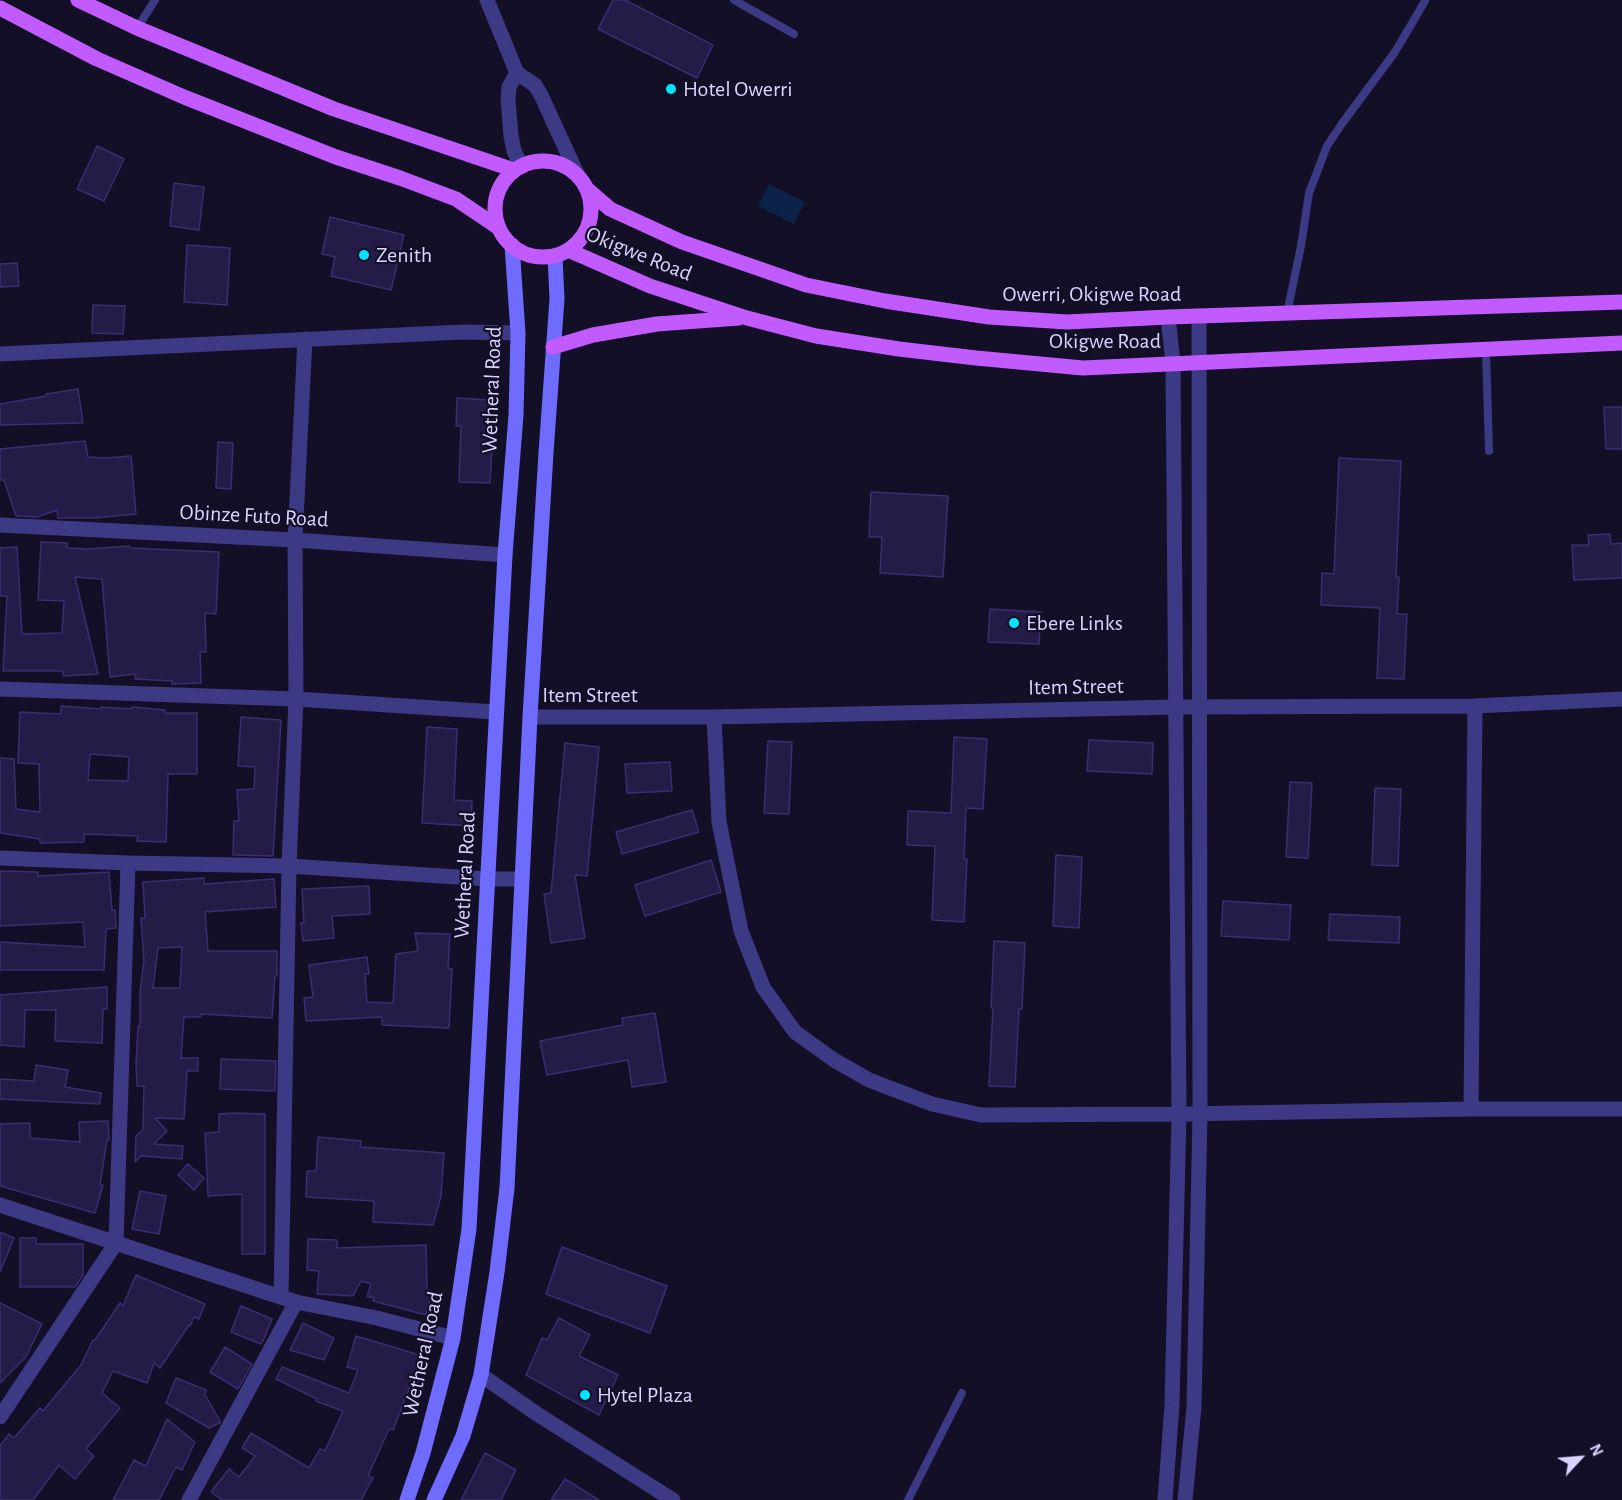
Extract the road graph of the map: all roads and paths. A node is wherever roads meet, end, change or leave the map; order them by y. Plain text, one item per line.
1 (78, 0) edge
2 (155, 0) edge
3 (487, 0) edge
4 (734, 0) edge
5 (1425, 1) edge
6 (0, 8) edge
7 (137, 28) junction
8 (794, 34) dead end
9 (517, 73) junction
10 (517, 168) junction
11 (583, 183) junction
12 (499, 228) junction
13 (512, 245) junction
14 (561, 253) junction
15 (1622, 302) edge
16 (1287, 313) junction
17 (1199, 316) junction
18 (1168, 317) junction
19 (747, 318) junction
20 (518, 333) junction
21 (305, 339) junction
22 (1622, 343) edge
23 (553, 347) junction
24 (1486, 350) junction
25 (0, 354) edge
26 (1173, 363) junction
27 (1199, 363) junction
28 (1489, 451) dead end
29 (0, 525) edge
30 (295, 540) junction
31 (505, 555) junction
32 (0, 689) edge
33 (296, 699) junction
34 (1622, 699) edge
35 (1200, 706) junction
36 (1475, 706) junction
37 (1177, 707) junction
38 (496, 712) junction
39 (530, 717) junction
40 (714, 717) junction
41 (0, 858) edge
42 (128, 863) junction
43 (289, 866) junction
44 (488, 879) junction
45 (522, 879) junction
46 (1471, 1109) junction
47 (1622, 1109) edge
48 (1200, 1113) junction
49 (1179, 1114) junction
50 (0, 1205) edge
51 (117, 1243) junction
52 (281, 1297) junction
53 (296, 1302) junction
54 (453, 1338) junction
55 (481, 1375) junction
56 (962, 1393) dead end
57 (0, 1417) edge
58 (189, 1500) edge
59 (407, 1500) edge
60 (434, 1500) edge
61 (674, 1500) edge
62 (908, 1500) edge
63 (1166, 1500) edge
64 (1185, 1500) edge

1 - 7 main road
2 - 7 lane
3 - 9 street
4 - 8 lane
5 - 16 lane
6 - 12 main road
7 - 10 main road
9 - 10 street
9 - 11 street
10 - 11 main road
10 - 12 main road
11 - 14 main road
11 - 18 main road, Owerri, Okigwe Road
12 - 13 main road
13 - 14 main road
13 - 20 main road, Wetheral Road
14 - 19 main road, Okigwe Road
14 - 23 main road
15 - 16 main road, Owerri, Okigwe Road
16 - 17 main road, Owerri, Okigwe Road
17 - 18 main road, Owerri, Okigwe Road
17 - 27 street
18 - 26 street
19 - 23 main road
19 - 26 main road, Okigwe Road
20 - 21 street
20 - 31 main road, Wetheral Road
21 - 25 street
21 - 30 street
22 - 24 main road, Okigwe Road
23 - 39 main road
24 - 27 main road, Okigwe Road
24 - 28 lane
26 - 27 main road, Okigwe Road
26 - 37 street
27 - 35 street
29 - 30 street, Obinze Futo Road
30 - 31 street, Obinze Futo Road
30 - 33 street
31 - 38 main road, Wetheral Road
32 - 33 street
33 - 38 street
33 - 43 street
34 - 36 street, Item Street
35 - 36 street, Item Street
35 - 37 street, Item Street
35 - 48 street
36 - 46 street
37 - 40 street, Item Street
37 - 49 street
38 - 44 main road, Wetheral Road
39 - 40 street, Item Street
39 - 45 main road
40 - 49 street
41 - 42 street
42 - 43 street
42 - 51 street
43 - 44 street
43 - 52 street
44 - 45 street
44 - 54 main road, Wetheral Road
45 - 55 main road
46 - 47 street
46 - 48 street
48 - 49 street
48 - 64 street
49 - 63 street
50 - 51 street
51 - 52 street
51 - 57 street
52 - 53 street
53 - 54 street
53 - 58 street
54 - 59 main road, Wetheral Road
55 - 60 main road
55 - 61 street
56 - 62 lane

